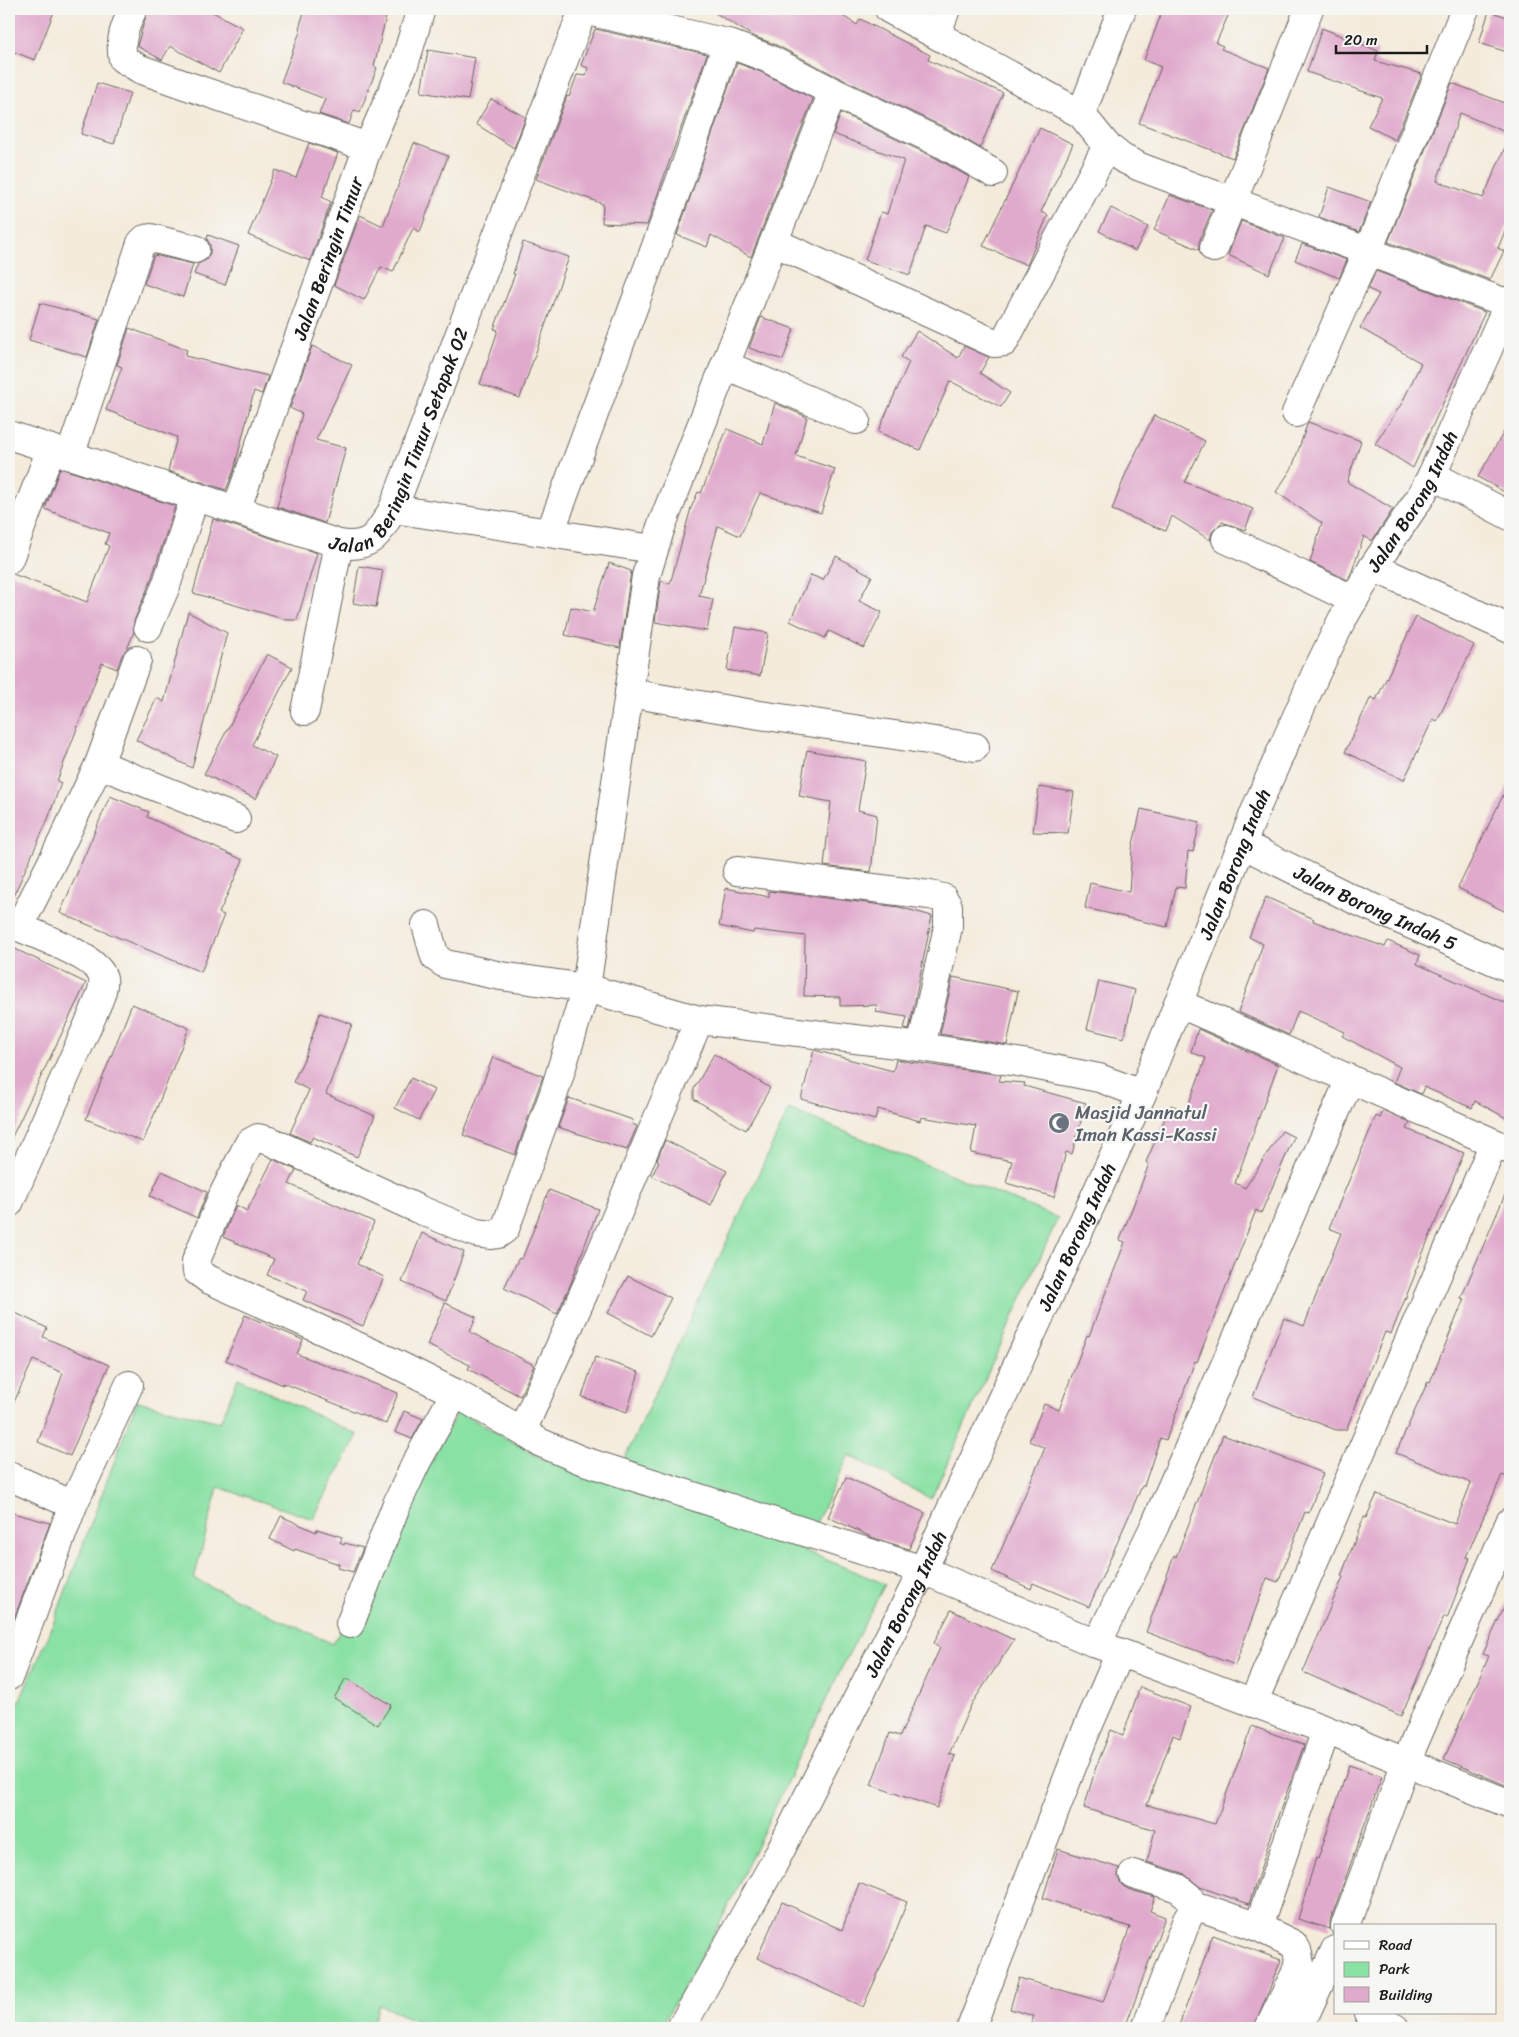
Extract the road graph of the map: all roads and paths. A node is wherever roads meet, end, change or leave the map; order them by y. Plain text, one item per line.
1 (133, 9) edge
2 (421, 9) edge
3 (581, 9) edge
4 (889, 9) edge
5 (1122, 9) edge
6 (1309, 9) edge
7 (1465, 9) edge
8 (941, 21) edge
9 (727, 43) junction
10 (834, 92) junction
11 (1080, 114) junction
12 (1107, 146) junction
13 (368, 147) junction
14 (993, 173) dead end
15 (1233, 201) junction
16 (774, 242) junction
17 (1214, 248) dead end
18 (195, 249) dead end
19 (1368, 251) junction
20 (1509, 302) edge
21 (725, 365) junction
22 (1296, 413) dead end
23 (856, 420) dead end
24 (9, 435) edge
25 (61, 452) junction
26 (1432, 475) junction
27 (195, 496) junction
28 (394, 509) junction
29 (236, 510) junction
30 (1510, 516) edge
31 (550, 533) junction
32 (1226, 539) dead end
33 (339, 544) junction
34 (653, 549) junction
35 (9, 559) edge
36 (1373, 567) junction
37 (1354, 600) junction
38 (148, 627) dead end
39 (1510, 629) edge
40 (137, 660) dead end
41 (629, 692) junction
42 (305, 711) dead end
43 (975, 747) dead end
44 (99, 764) junction
45 (236, 819) dead end
46 (1242, 844) junction
47 (737, 871) dead end
48 (14, 925) edge
49 (426, 925) dead end
50 (1508, 961) edge
51 (586, 988) junction
52 (1178, 1003) junction
53 (699, 1020) junction
54 (921, 1047) junction
55 (1350, 1079) junction
56 (1142, 1094) junction
57 (1502, 1147) edge
58 (9, 1203) edge
59 (129, 1385) dead end
60 (455, 1393) junction
61 (522, 1431) junction
62 (9, 1476) edge
63 (73, 1505) junction
64 (1510, 1522) edge
65 (923, 1570) junction
66 (350, 1624) dead end
67 (1109, 1648) junction
68 (10, 1671) edge
69 (1253, 1703) junction
70 (1326, 1730) junction
71 (1406, 1762) junction
72 (1510, 1804) edge
73 (1134, 1874) dead end
74 (1194, 1909) junction
75 (1346, 1924) edge
76 (1258, 1928) junction
77 (1334, 1955) edge
78 (1327, 1990) edge
79 (1370, 2014) edge
80 (681, 2028) edge
81 (972, 2028) edge
82 (1146, 2028) edge
83 (1269, 2028) edge
84 (1299, 2028) edge
85 (1395, 2028) edge

1 - 13 street
2 - 13 street, Jalan Beringin Timur
3 - 9 street
3 - 28 street, Jalan Beringin Timur Setapak 02
4 - 8 street
5 - 11 street
6 - 15 street
7 - 19 street
8 - 11 street
9 - 10 street
9 - 31 street
10 - 14 street
10 - 16 street
11 - 12 street
12 - 15 street
12 - 16 street
13 - 29 street, Jalan Beringin Timur
15 - 17 street
15 - 19 street
16 - 21 street
18 - 25 street
19 - 20 street
19 - 22 street
20 - 26 street, Jalan Borong Indah
21 - 23 street
21 - 34 street
24 - 25 street, Jalan Beringin Timur Setapak 02
25 - 27 street, Jalan Beringin Timur Setapak 02
25 - 35 street
26 - 30 street
26 - 36 street, Jalan Borong Indah
27 - 29 street, Jalan Beringin Timur Setapak 02
27 - 38 street
28 - 31 street
28 - 33 street, Jalan Beringin Timur Setapak 02
29 - 33 street, Jalan Beringin Timur Setapak 02
31 - 34 street
32 - 37 street
33 - 42 street
34 - 41 street
36 - 37 street, Jalan Borong Indah
36 - 39 street
37 - 46 street, Jalan Borong Indah
40 - 44 street
41 - 43 street
41 - 51 street
44 - 45 street
44 - 48 street
46 - 50 street, Jalan Borong Indah 5
46 - 52 street, Jalan Borong Indah
47 - 54 street
48 - 58 street
49 - 51 street
51 - 53 street
51 - 60 street
52 - 55 street
52 - 56 street, Jalan Borong Indah
53 - 54 street
53 - 61 street
54 - 56 street
55 - 57 street
55 - 67 street
56 - 65 street, Jalan Borong Indah
57 - 69 street
59 - 63 street
60 - 61 street
60 - 66 street
61 - 65 street
62 - 63 street
63 - 68 street
64 - 71 street
65 - 67 street
65 - 80 street, Jalan Borong Indah
67 - 69 street
67 - 81 street
69 - 70 street
70 - 71 street
70 - 76 street
71 - 72 street
71 - 75 street
73 - 74 street
74 - 76 street
74 - 82 street
76 - 83 street
77 - 78 street
78 - 84 street
79 - 85 street

